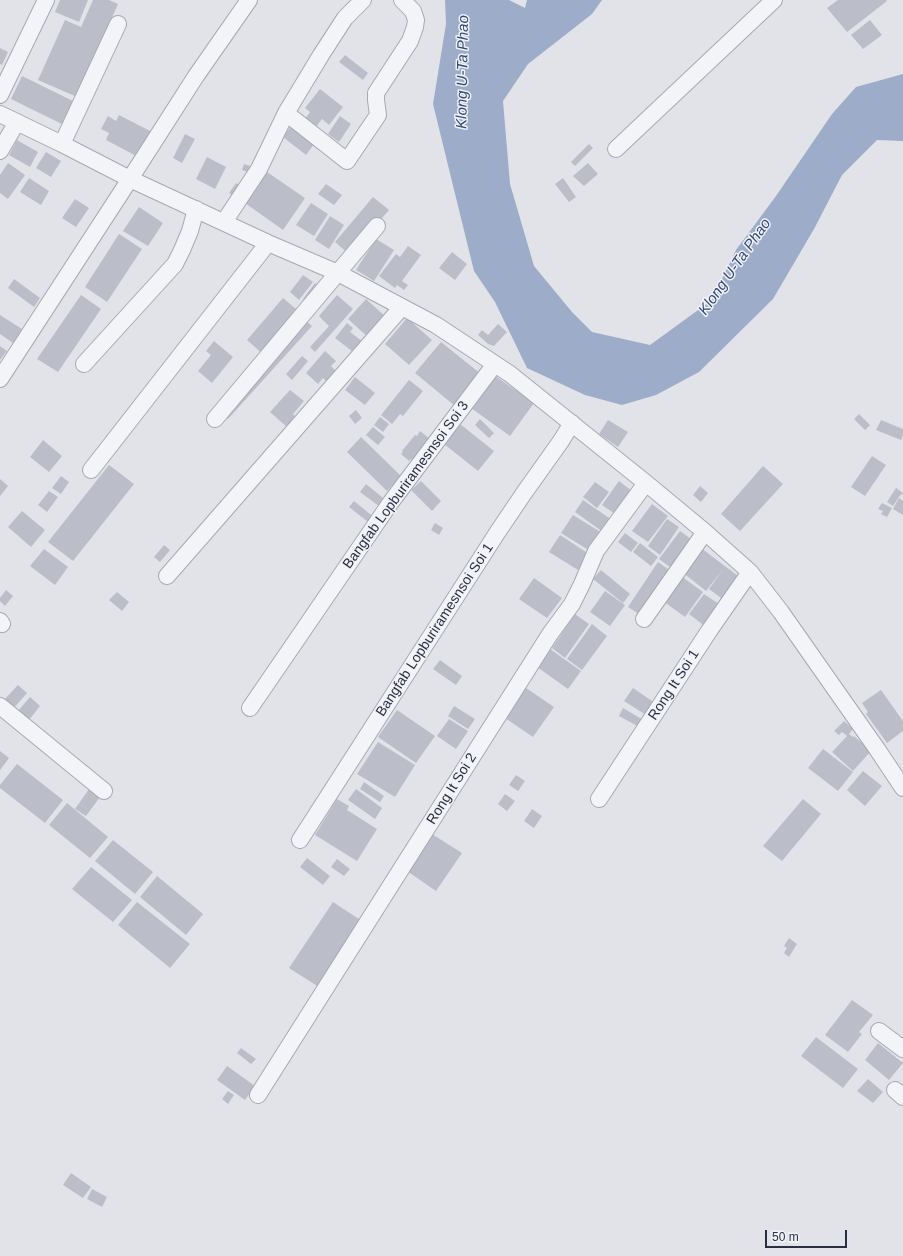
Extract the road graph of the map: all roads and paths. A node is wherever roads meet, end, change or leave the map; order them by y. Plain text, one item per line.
1 (46, 0) edge
2 (249, 0) edge
3 (363, 0) edge
4 (402, 0) edge
5 (774, 0) edge
6 (118, 24) dead end
7 (0, 95) edge
8 (286, 113) junction
9 (0, 114) edge
10 (17, 122) junction
11 (62, 144) junction
12 (616, 149) dead end
13 (0, 151) edge
14 (130, 179) junction
15 (196, 209) junction
16 (224, 222) junction
17 (377, 226) dead end
18 (268, 243) junction
19 (338, 273) junction
20 (402, 307) junction
21 (84, 364) dead end
22 (495, 364) junction
23 (5, 365) edge
24 (0, 379) edge
25 (215, 419) dead end
26 (572, 423) junction
27 (91, 470) dead end
28 (646, 483) junction
29 (705, 532) junction
30 (750, 572) junction
31 (167, 576) dead end
32 (644, 619) dead end
33 (0, 706) edge
34 (250, 708) dead end
35 (903, 788) edge
36 (104, 790) dead end
37 (599, 799) dead end
38 (300, 840) dead end
39 (880, 1031) dead end
40 (903, 1049) edge
41 (258, 1095) dead end

1 - 7 street
2 - 14 street
3 - 8 street
4 - 8 street
5 - 12 street
6 - 11 street
8 - 16 street
9 - 10 street
10 - 11 street
10 - 13 street
11 - 14 street
14 - 15 street
14 - 23 street
15 - 16 street
15 - 21 street
16 - 18 street
17 - 19 street
18 - 19 street
18 - 27 street
19 - 20 street
19 - 25 street
20 - 22 street
20 - 31 street
22 - 26 street
22 - 34 street, Bangfab Lopburiramesnsoi Soi 3
23 - 24 street
26 - 28 street
26 - 38 street, Bangfab Lopburiramesnsoi Soi 1
28 - 29 street
28 - 41 street, Rong It Soi 2
29 - 30 street
29 - 32 street
30 - 35 street
30 - 37 street, Rong It Soi 1
33 - 36 street
39 - 40 street

